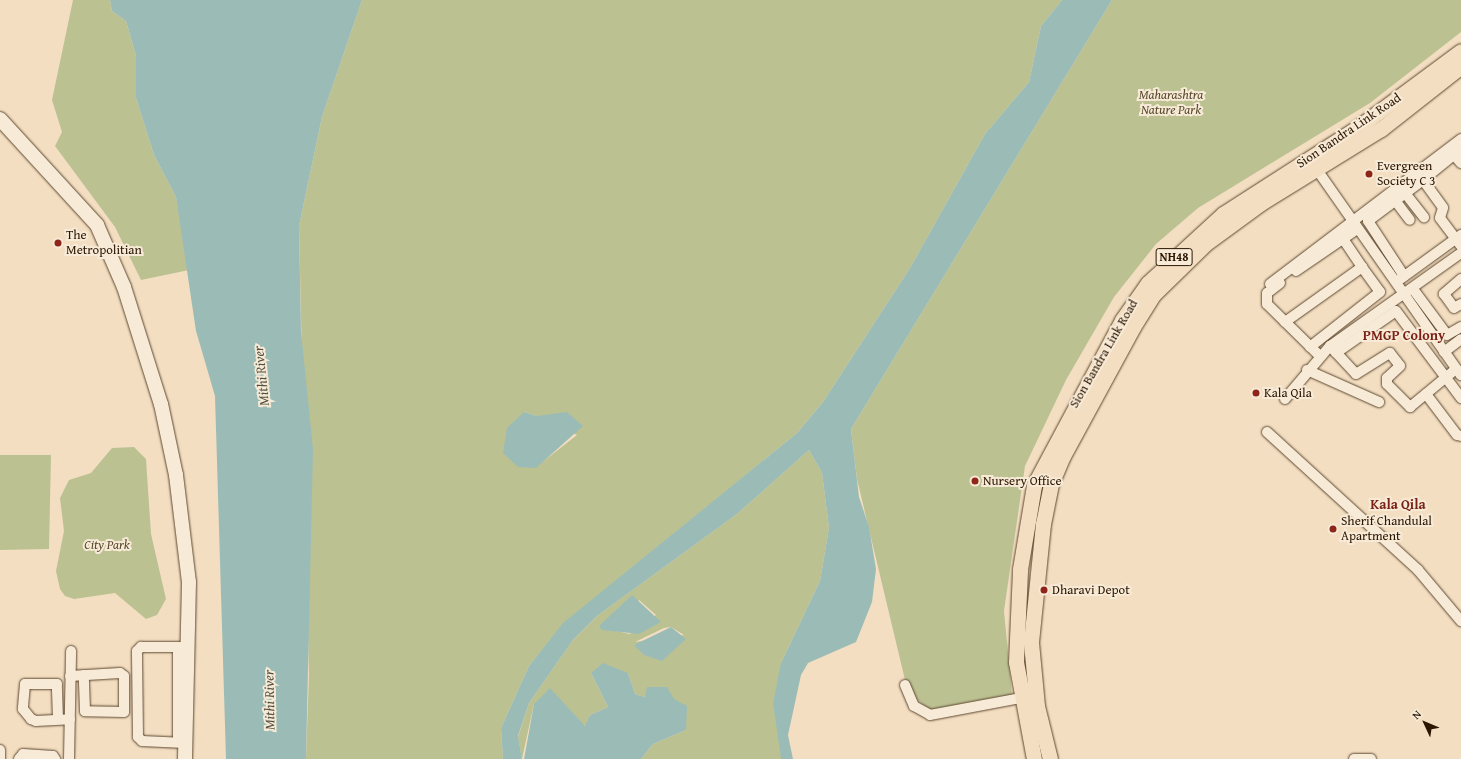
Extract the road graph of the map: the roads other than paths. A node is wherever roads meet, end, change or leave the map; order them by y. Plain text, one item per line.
1 (1461, 51) edge
2 (1461, 66) edge
3 (0, 119) edge
4 (1461, 139) edge
5 (1455, 151) edge
6 (1461, 163) edge
7 (1314, 165) junction
8 (1423, 180) junction
9 (1405, 193) junction
10 (1393, 197) junction
11 (1424, 217) dead end
12 (1410, 220) dead end
13 (1355, 225) junction
14 (1343, 239) junction
15 (1459, 240) edge
16 (1461, 253) edge
17 (1362, 267) junction
18 (1404, 276) junction
19 (1461, 279) edge
20 (1270, 284) dead end
21 (1394, 284) junction
22 (1413, 289) junction
23 (1402, 296) junction
24 (1461, 304) edge
25 (1285, 322) junction
26 (1461, 328) edge
27 (1461, 339) edge
28 (1310, 347) junction
29 (1333, 350) junction
30 (1444, 352) junction
31 (1320, 356) junction
32 (1307, 370) junction
33 (1459, 372) edge
34 (1447, 378) junction
35 (1426, 394) junction
36 (1461, 398) edge
37 (1285, 399) dead end
38 (1379, 402) dead end
39 (1267, 432) dead end
40 (1461, 436) edge
41 (1461, 621) edge
42 (183, 647) junction
43 (71, 651) dead end
44 (84, 675) junction
45 (70, 676) junction
46 (905, 685) dead end
47 (1021, 698) junction
48 (58, 719) junction
49 (70, 719) junction
50 (182, 743) junction
51 (0, 750) edge
52 (0, 759) edge
53 (19, 759) edge
54 (55, 759) edge
55 (69, 759) edge
56 (185, 759) edge
57 (1034, 759) edge
58 (1050, 759) edge
59 (1354, 759) edge
60 (1371, 759) edge

1 - 7 main road, Sion Bandra Link Road / NH48
2 - 7 main road
3 - 42 street
4 - 5 street
5 - 6 street
5 - 8 street
5 - 10 street
7 - 13 street
7 - 47 main road, Sion Bandra Link Road / NH48
7 - 58 main road
8 - 9 street
8 - 15 street
9 - 10 street
9 - 11 street
10 - 12 street
10 - 13 street
10 - 18 street
13 - 14 street
13 - 20 street
13 - 21 street
14 - 17 street
14 - 25 street
15 - 18 street
16 - 22 street
17 - 25 street
17 - 28 street
18 - 21 street
19 - 24 street
21 - 23 street
22 - 23 street
22 - 26 street
23 - 29 street
23 - 30 street
25 - 28 street
27 - 30 street
28 - 31 street
29 - 31 street
29 - 34 street
29 - 35 street
30 - 33 street
31 - 32 street
32 - 37 street
32 - 38 street
33 - 34 street
34 - 35 street
34 - 36 street
35 - 40 street
39 - 41 street
42 - 50 street
42 - 50 street
43 - 45 street
44 - 44 street
44 - 45 street
45 - 49 street
46 - 47 street
47 - 57 main road, Sion Bandra Link Road
48 - 48 street
48 - 49 street
49 - 55 street
50 - 56 street
51 - 52 street
53 - 54 street
59 - 60 street

